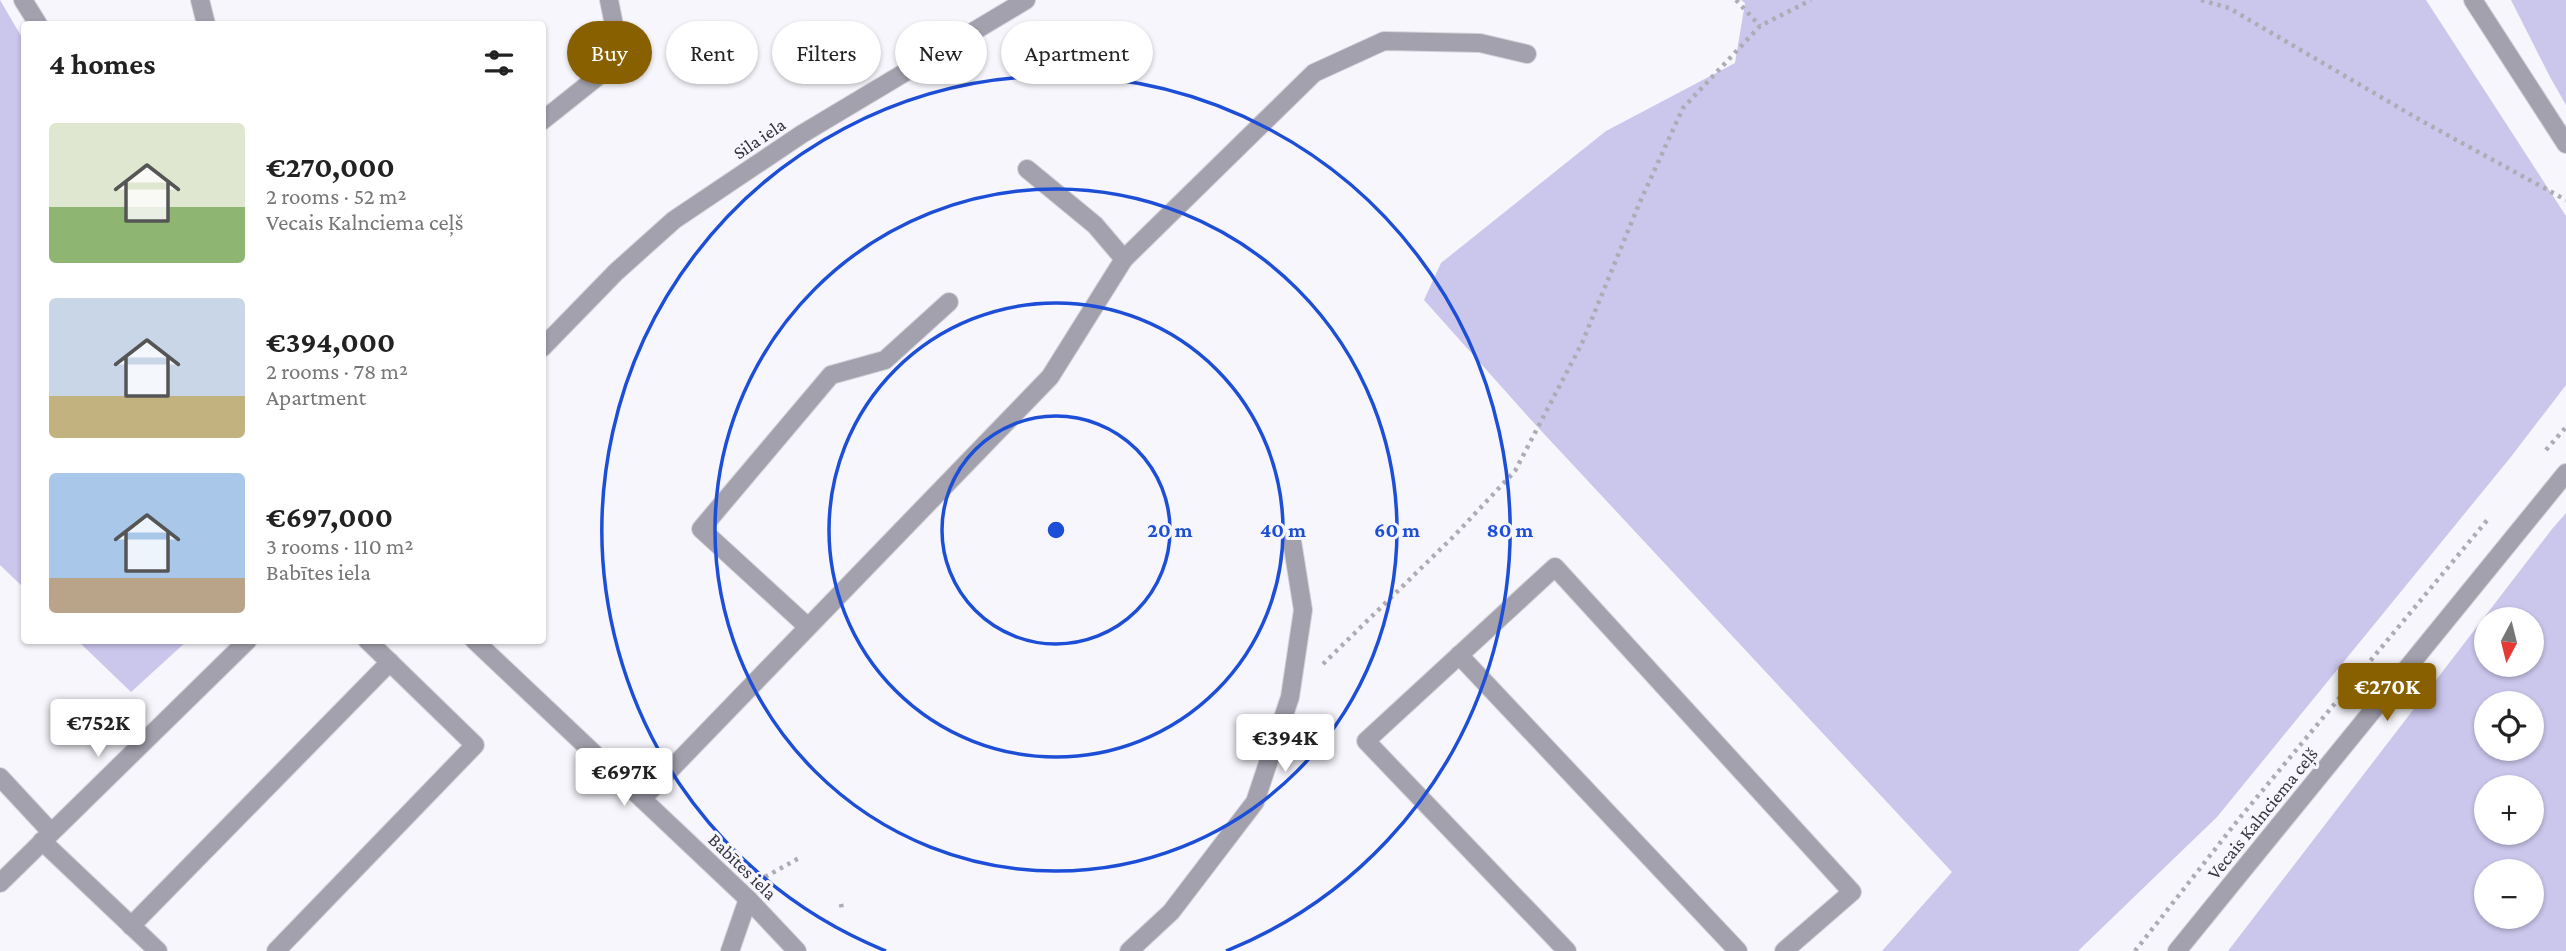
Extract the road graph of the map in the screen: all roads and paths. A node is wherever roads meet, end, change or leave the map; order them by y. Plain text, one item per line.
1 (23, 0) edge
2 (200, 0) edge
3 (609, 0) edge
4 (1026, 0) edge
5 (1736, 0) edge
6 (1811, 0) edge
7 (2201, 0) edge
8 (2473, 0) edge
9 (36, 21) edge
10 (205, 21) edge
11 (1760, 26) junction
12 (1527, 54) dead end
13 (546, 118) edge
14 (2566, 144) edge
15 (1027, 169) dead end
16 (2566, 200) edge
17 (1124, 259) junction
18 (948, 302) dead end
19 (546, 344) edge
20 (2566, 427) edge
21 (2540, 458) dead end
22 (2566, 474) edge
23 (2496, 510) dead end
24 (1292, 541) dead end
25 (808, 627) junction
26 (244, 644) edge
27 (371, 644) edge
28 (478, 644) edge
29 (1459, 655) junction
30 (390, 663) junction
31 (1290, 696) junction
32 (0, 777) edge
33 (642, 799) junction
34 (47, 837) junction
35 (801, 857) dead end
36 (0, 883) edge
37 (748, 899) junction
38 (131, 926) junction
39 (158, 951) edge
40 (276, 951) edge
41 (730, 951) edge
42 (797, 951) edge
43 (1129, 951) edge
44 (1567, 951) edge
45 (1738, 951) edge
46 (1784, 951) edge
47 (2135, 951) edge
48 (2178, 951) edge

1 - 9 street
2 - 10 street
3 - 13 street
4 - 19 street, Sila iela
5 - 11 path
6 - 11 path
7 - 16 path
8 - 14 street
11 - 31 path
12 - 17 street
15 - 17 street
17 - 25 street
18 - 25 street
20 - 21 path
22 - 48 street, Vecais Kalnciema ceļš
23 - 47 path
24 - 31 street
25 - 33 street
26 - 34 street
27 - 30 street
28 - 33 street, Babītes iela
29 - 44 street
29 - 45 street
29 - 46 street
30 - 38 street
30 - 40 street
31 - 43 street
32 - 34 street
33 - 37 street, Babītes iela
34 - 36 street
34 - 38 street
35 - 37 path
37 - 41 street
37 - 42 street, Babītes iela
38 - 39 street

